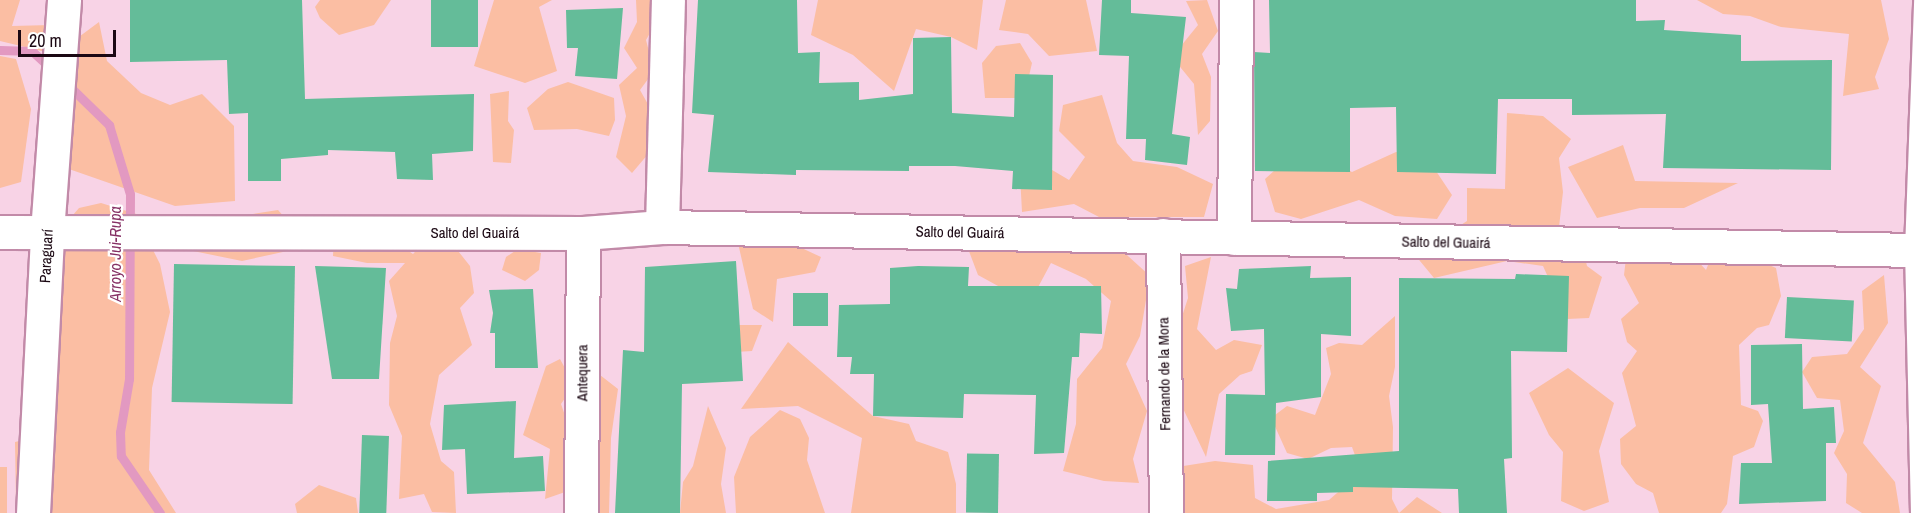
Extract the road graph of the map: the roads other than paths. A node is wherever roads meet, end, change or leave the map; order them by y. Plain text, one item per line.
1 (64, 0) edge
2 (668, 0) edge
3 (1236, 0) edge
4 (1930, 0) edge
5 (662, 227) junction
6 (0, 232) edge
7 (47, 232) junction
8 (583, 233) junction
9 (1163, 235) junction
10 (1234, 238) junction
11 (1921, 250) junction
12 (33, 513) edge
13 (581, 513) edge
14 (1166, 513) edge
15 (1927, 513) edge

1 - 7 street, Paraguarí
2 - 5 street
3 - 10 street
4 - 11 street
5 - 8 street, Salto del Guairá
5 - 9 street, Salto del Guairá
6 - 7 street, Salto del Guairá
7 - 8 street, Salto del Guairá
7 - 12 street, Paraguarí
8 - 13 street, Antequera
9 - 10 street, Salto del Guairá
9 - 14 street, Fernando de la Mora
10 - 11 street, Salto del Guairá
11 - 15 street

